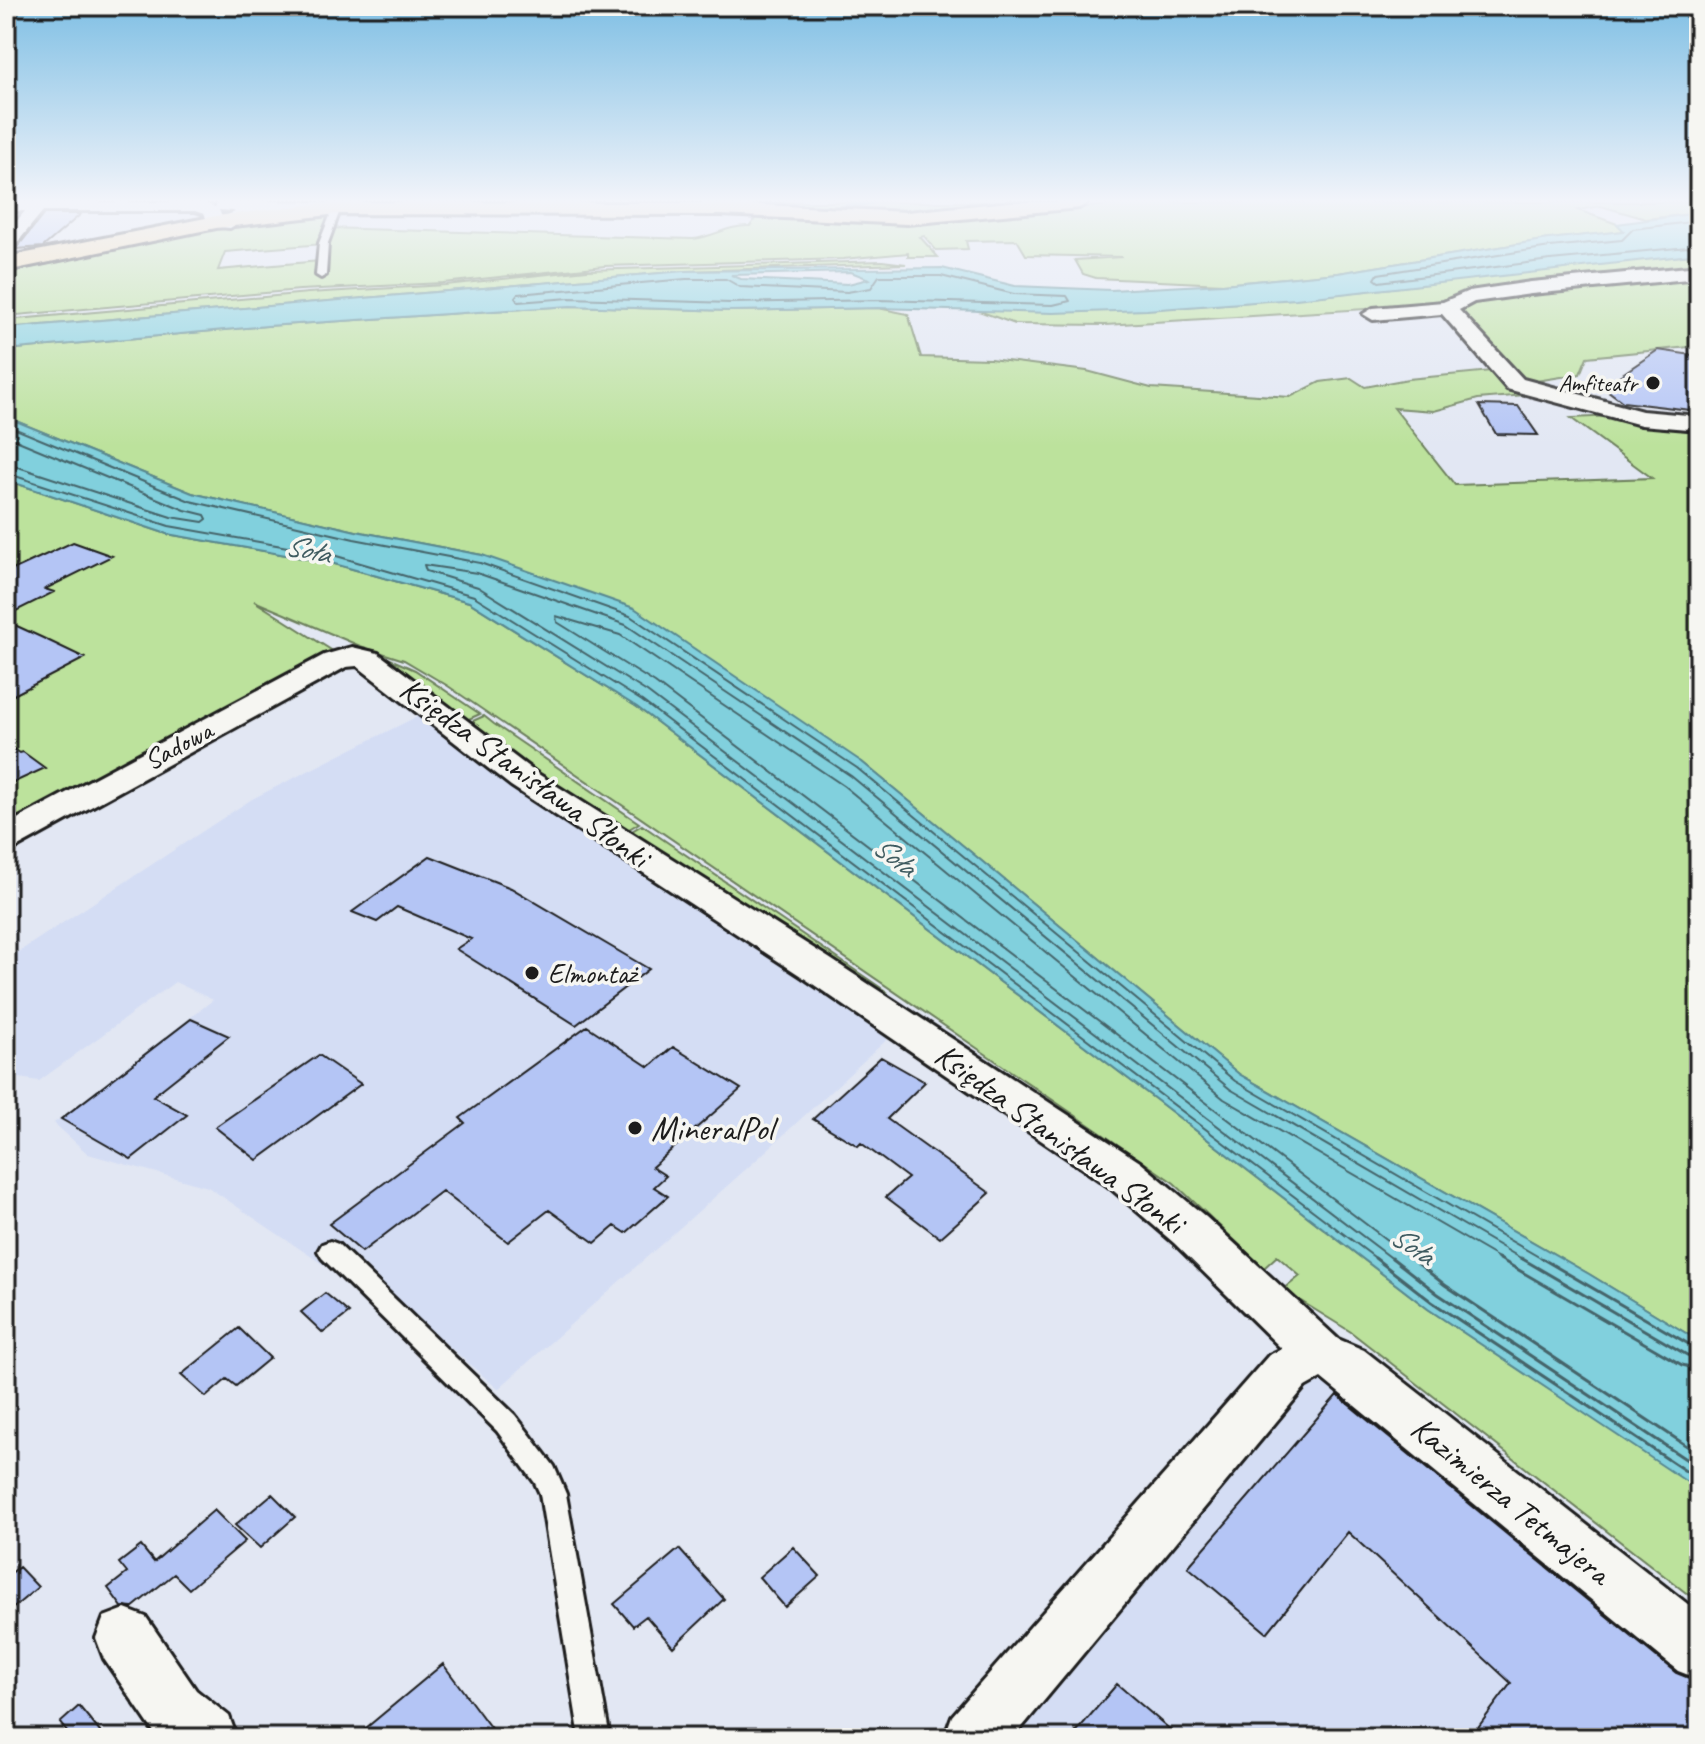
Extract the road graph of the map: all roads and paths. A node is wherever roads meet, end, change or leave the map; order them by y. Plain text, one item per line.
1 (1594, 283) edge
2 (1447, 308) junction
3 (1373, 314) dead end
4 (1699, 423) edge
5 (352, 656) joint
6 (6, 839) edge
7 (330, 1251) dead end
8 (1320, 1354) junction
9 (125, 1638) dead end
10 (1699, 1650) edge
11 (207, 1738) edge
12 (595, 1738) edge
13 (974, 1738) edge

1 - 2 street
2 - 3 street
2 - 4 street
5 - 6 street, Sadowa
5 - 8 street, Księdza Stanisława Słonki
7 - 12 lane
8 - 10 street, Kazimierza Tetmajera
8 - 13 street
9 - 11 street

